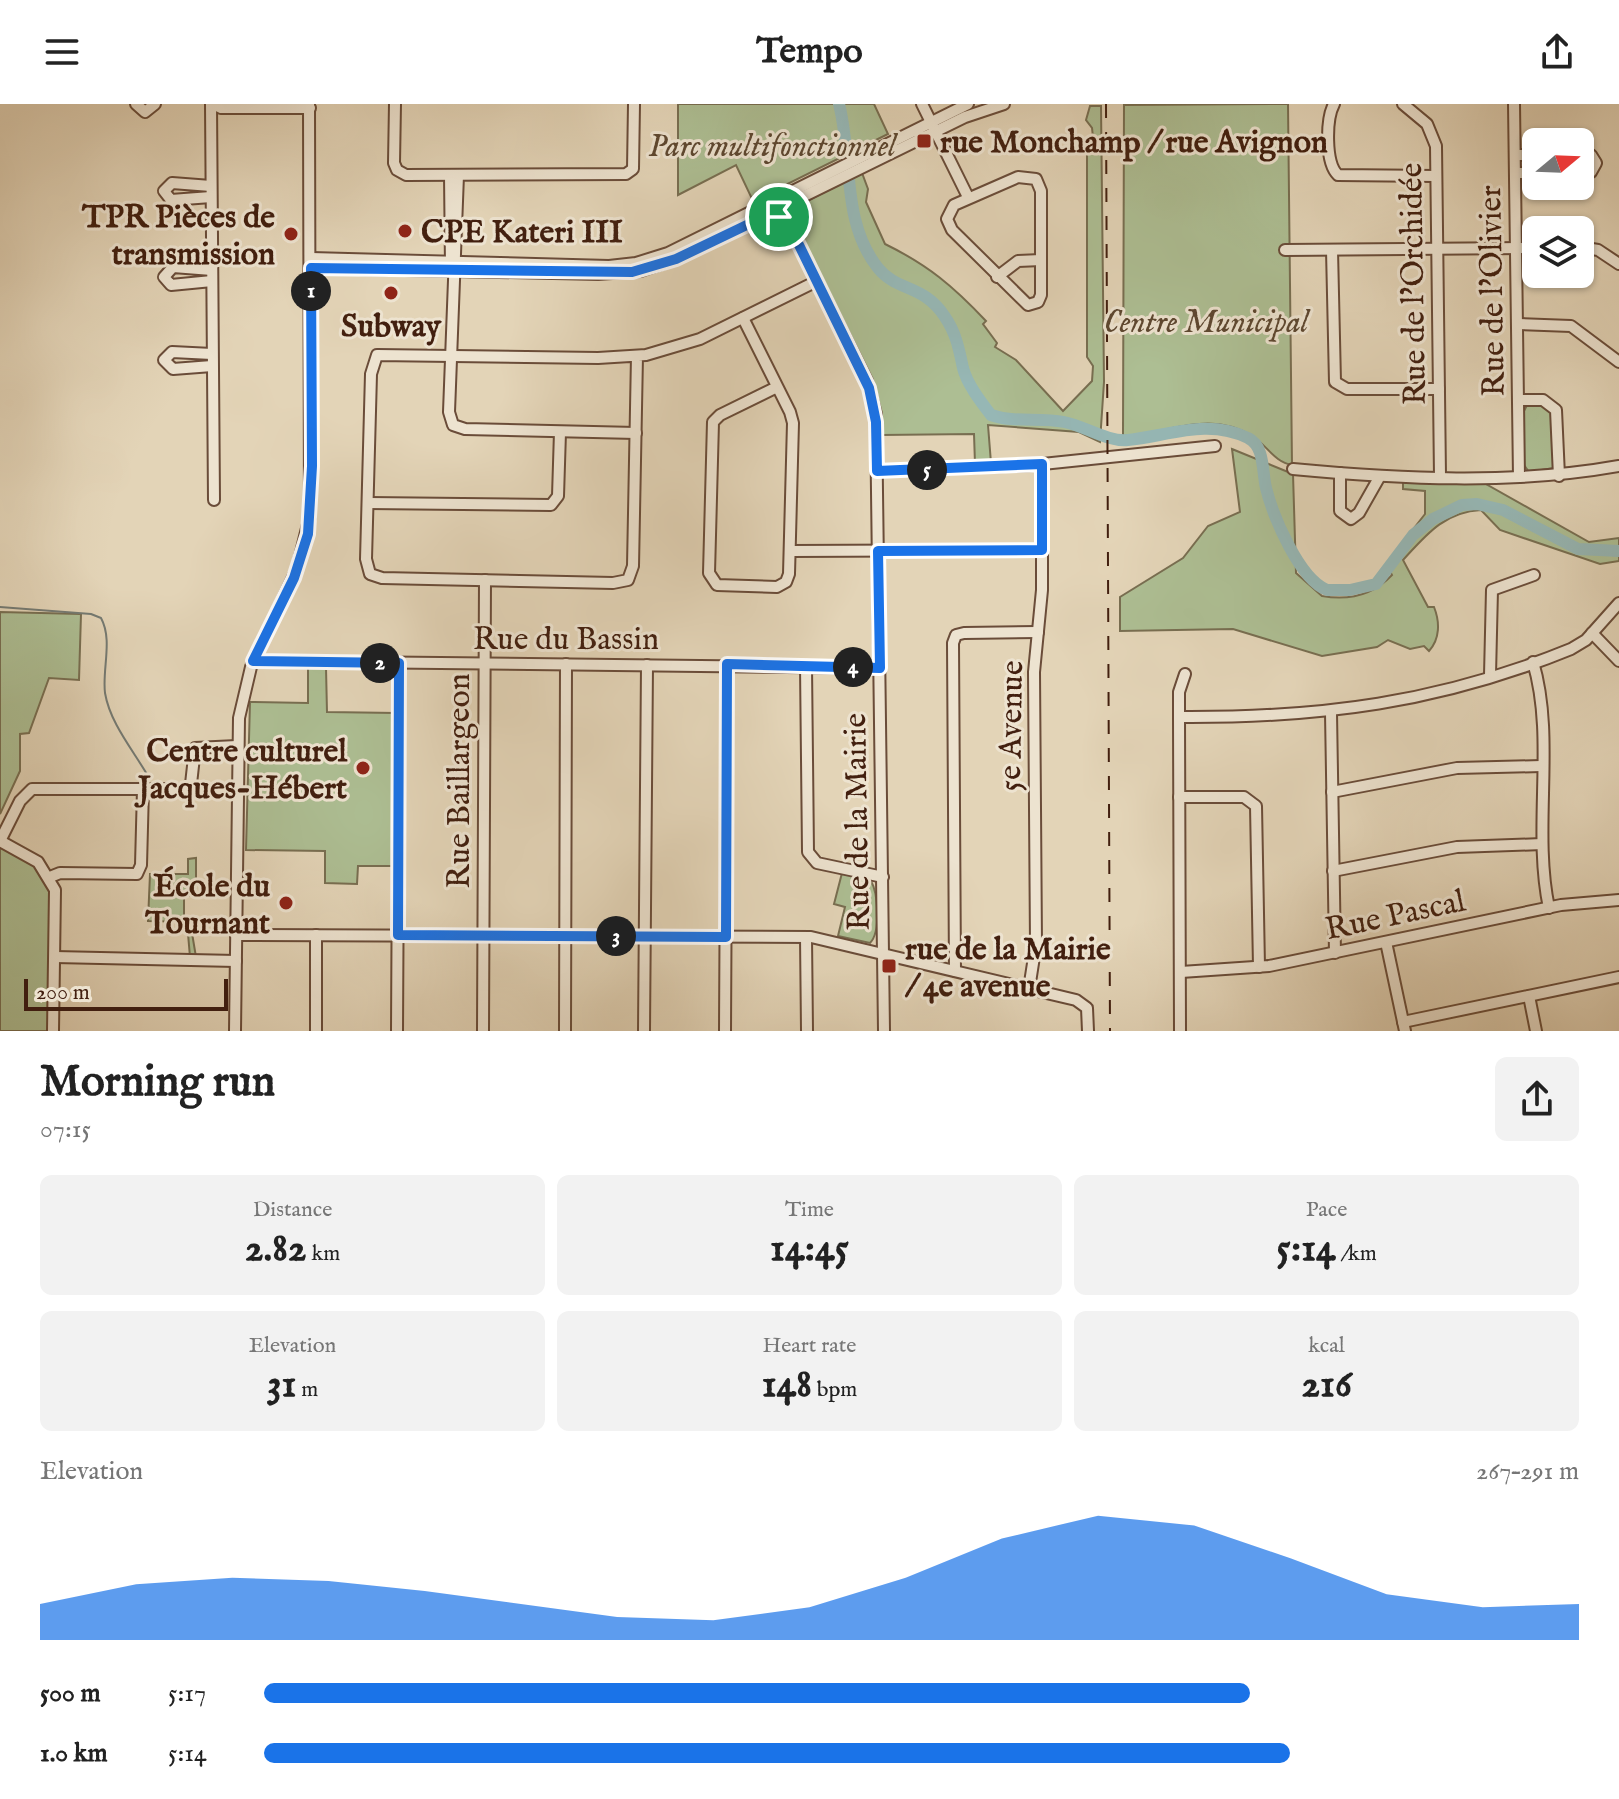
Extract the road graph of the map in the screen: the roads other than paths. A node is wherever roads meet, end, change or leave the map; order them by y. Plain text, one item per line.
1 (136, 104) edge
2 (155, 104) edge
3 (212, 104) edge
4 (395, 104) edge
5 (634, 104) edge
6 (922, 104) edge
7 (968, 104) edge
8 (1004, 104) edge
9 (1334, 104) edge
10 (1403, 104) edge
11 (1514, 104) edge
12 (310, 105) edge
13 (933, 127) junction
14 (1515, 155) junction
15 (1522, 155) edge
16 (1516, 173) junction
17 (1522, 173) edge
18 (454, 175) junction
19 (1436, 176) junction
20 (968, 197) junction
21 (778, 203) junction
22 (1516, 248) junction
23 (1522, 248) edge
24 (1437, 249) junction
25 (1594, 249) edge
26 (1285, 250) dead end
27 (1332, 250) junction
28 (1041, 260) junction
29 (311, 263) junction
30 (1619, 264) edge
31 (453, 265) junction
32 (997, 277) junction
33 (817, 281) junction
34 (743, 318) junction
35 (1517, 324) junction
36 (451, 354) junction
37 (637, 356) junction
38 (1619, 362) edge
39 (777, 387) junction
40 (1439, 389) junction
41 (1518, 400) junction
42 (560, 432) junction
43 (636, 433) junction
44 (1215, 446) dead end
45 (1042, 464) junction
46 (1619, 466) edge
47 (1293, 469) dead end
48 (877, 471) junction
49 (1340, 473) junction
50 (1380, 476) junction
51 (1440, 476) junction
52 (1559, 476) junction
53 (1519, 477) junction
54 (214, 500) dead end
55 (368, 503) junction
56 (1042, 550) junction
57 (790, 551) junction
58 (878, 551) junction
59 (1534, 575) dead end
60 (485, 580) junction
61 (1619, 603) edge
62 (1038, 632) junction
63 (1592, 633) junction
64 (253, 661) junction
65 (1619, 661) edge
66 (1533, 662) junction
67 (399, 663) junction
68 (484, 663) junction
69 (566, 664) junction
70 (727, 664) junction
71 (647, 665) junction
72 (806, 666) junction
73 (880, 668) junction
74 (1185, 674) dead end
75 (1490, 675) junction
76 (1331, 713) junction
77 (1179, 717) junction
78 (237, 746) junction
79 (1541, 766) junction
80 (143, 789) junction
81 (1332, 792) junction
82 (1179, 797) junction
83 (0, 841) edge
84 (1542, 844) junction
85 (1333, 871) junction
86 (50, 877) junction
87 (883, 877) junction
88 (1619, 900) edge
89 (1549, 908) junction
90 (236, 935) junction
91 (316, 935) junction
92 (398, 935) junction
93 (483, 936) junction
94 (564, 936) junction
95 (645, 936) junction
96 (726, 937) junction
97 (806, 937) junction
98 (1386, 942) junction
99 (1335, 953) junction
100 (883, 954) junction
101 (55, 957) junction
102 (236, 961) junction
103 (1259, 967) junction
104 (955, 971) junction
105 (1181, 972) junction
106 (1619, 977) edge
107 (1029, 989) junction
108 (1529, 996) junction
109 (1404, 1026) edge
110 (53, 1031) edge
111 (235, 1031) edge
112 (316, 1031) edge
113 (397, 1031) edge
114 (483, 1031) edge
115 (565, 1031) edge
116 (644, 1031) edge
117 (725, 1031) edge
118 (807, 1031) edge
119 (884, 1031) edge
120 (1088, 1031) edge
121 (1180, 1031) edge
122 (1536, 1031) edge

1 - 2 street
3 - 12 street
3 - 54 street
4 - 18 street
5 - 18 street
6 - 13 street
7 - 13 street
8 - 13 street
9 - 19 street
10 - 19 street, Rue de l'Orchidée
11 - 14 street, Rue de l'Olivier
12 - 29 street
13 - 20 street
13 - 21 street
14 - 15 street
14 - 16 street, Rue de l'Olivier
16 - 17 street
16 - 22 street, Rue de l'Olivier
18 - 31 street
19 - 24 street, Rue de l'Orchidée
20 - 28 street
20 - 32 street
21 - 31 street
21 - 33 street, Rue de la Mairie
22 - 23 street
22 - 24 street
22 - 35 street, Rue de l'Olivier
24 - 27 street
24 - 40 street, Rue de l'Orchidée
25 - 30 street
26 - 27 street
27 - 40 street
28 - 32 street
28 - 32 street
29 - 31 street
29 - 64 street
31 - 36 street
33 - 34 street
33 - 48 street, Rue de la Mairie
34 - 37 street
34 - 39 street
35 - 38 street
35 - 41 street, Rue de l'Olivier
36 - 37 street
36 - 42 street
36 - 55 street
37 - 43 street
39 - 57 street
39 - 57 street
40 - 51 street, Rue de l'Orchidée
41 - 52 street
41 - 53 street, Rue de l'Olivier
42 - 43 street
42 - 55 street
43 - 60 street
44 - 45 street
45 - 48 street
45 - 56 street, 5e Avenue
46 - 52 street
47 - 49 street
48 - 58 street, Rue de la Mairie
49 - 50 street
49 - 50 street
50 - 51 street
51 - 53 street
52 - 53 street
55 - 60 street
56 - 58 street
56 - 62 street, 5e Avenue
57 - 58 street
58 - 73 street, Rue de la Mairie
59 - 75 street
60 - 68 street, Rue Baillargeon
61 - 63 street
62 - 104 street
62 - 107 street, 5e Avenue
63 - 65 street
63 - 66 street
64 - 67 street, Rue du Bassin
64 - 78 street
66 - 75 street
66 - 79 street
67 - 68 street, Rue du Bassin
67 - 92 street
68 - 69 street, Rue du Bassin
68 - 93 street, Rue Baillargeon
69 - 71 street, Rue du Bassin
69 - 94 street
70 - 71 street, Rue du Bassin
70 - 72 street, Rue du Bassin
70 - 96 street
71 - 95 street
72 - 73 street, Rue du Bassin
72 - 87 street
73 - 87 street, Rue de la Mairie
74 - 77 street
75 - 76 street
76 - 77 street
76 - 81 street
77 - 82 street
78 - 80 street
78 - 90 street
79 - 81 street
79 - 84 street
80 - 83 street
80 - 86 street
81 - 85 street
82 - 103 street
82 - 105 street
83 - 86 street
84 - 85 street
84 - 89 street
85 - 99 street
86 - 101 street
87 - 100 street, Rue de la Mairie
88 - 89 street, Rue Pascal
89 - 98 street, Rue Pascal
90 - 91 street
90 - 102 street
91 - 92 street
91 - 112 street
92 - 93 street
92 - 113 street
93 - 94 street
93 - 114 street, Rue Baillargeon
94 - 95 street
94 - 115 street
95 - 96 street
95 - 116 street
96 - 97 street
96 - 117 street
97 - 100 street
97 - 118 street
98 - 99 street, Rue Pascal
98 - 109 street
99 - 103 street, Rue Pascal
100 - 104 street
100 - 119 street, Rue de la Mairie
101 - 102 street
101 - 110 street
102 - 111 street
103 - 105 street, Rue Pascal
104 - 107 street
105 - 121 street
106 - 108 street
107 - 120 street
108 - 109 street
108 - 122 street

